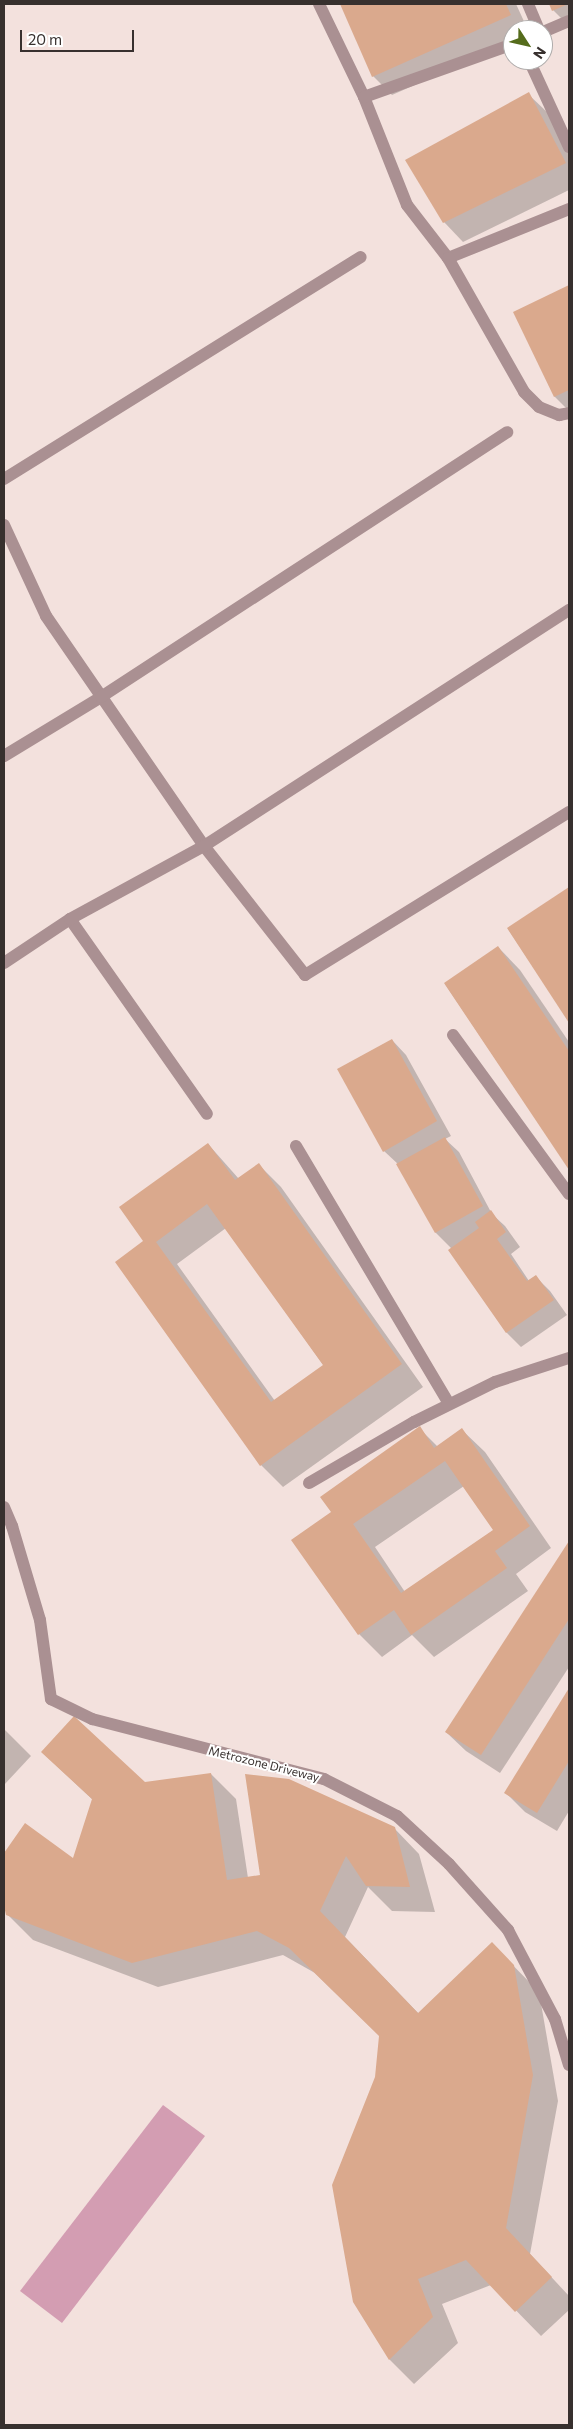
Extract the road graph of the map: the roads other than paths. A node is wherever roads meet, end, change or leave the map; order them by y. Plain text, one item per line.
1 (319, 4) edge
2 (528, 4) edge
3 (535, 20) edge
4 (569, 21) edge
5 (553, 28) edge
6 (503, 48) edge
7 (534, 70) edge
8 (364, 97) junction
9 (569, 147) edge
10 (569, 209) edge
11 (360, 257) dead end
12 (448, 258) junction
13 (569, 413) edge
14 (508, 432) dead end
15 (4, 479) edge
16 (4, 525) edge
17 (569, 610) edge
18 (102, 697) junction
19 (4, 756) edge
20 (569, 812) edge
21 (204, 846) junction
22 (70, 919) junction
23 (4, 963) edge
24 (452, 1035) dead end
25 (207, 1114) dead end
26 (296, 1146) dead end
27 (569, 1194) edge
28 (569, 1358) edge
29 (449, 1404) junction
30 (309, 1483) dead end
31 (4, 1507) edge
32 (569, 2065) edge

1 - 8 street
2 - 3 street
4 - 5 street
6 - 8 street
7 - 9 street
8 - 12 street
10 - 12 street
11 - 15 street
12 - 13 street
14 - 18 street
16 - 18 street
17 - 21 street
18 - 19 street
18 - 21 street
20 - 21 street
21 - 22 street
22 - 23 street
22 - 25 street
24 - 27 street
26 - 29 street
28 - 29 street
29 - 30 street
31 - 32 street, Metrozone Driveway

